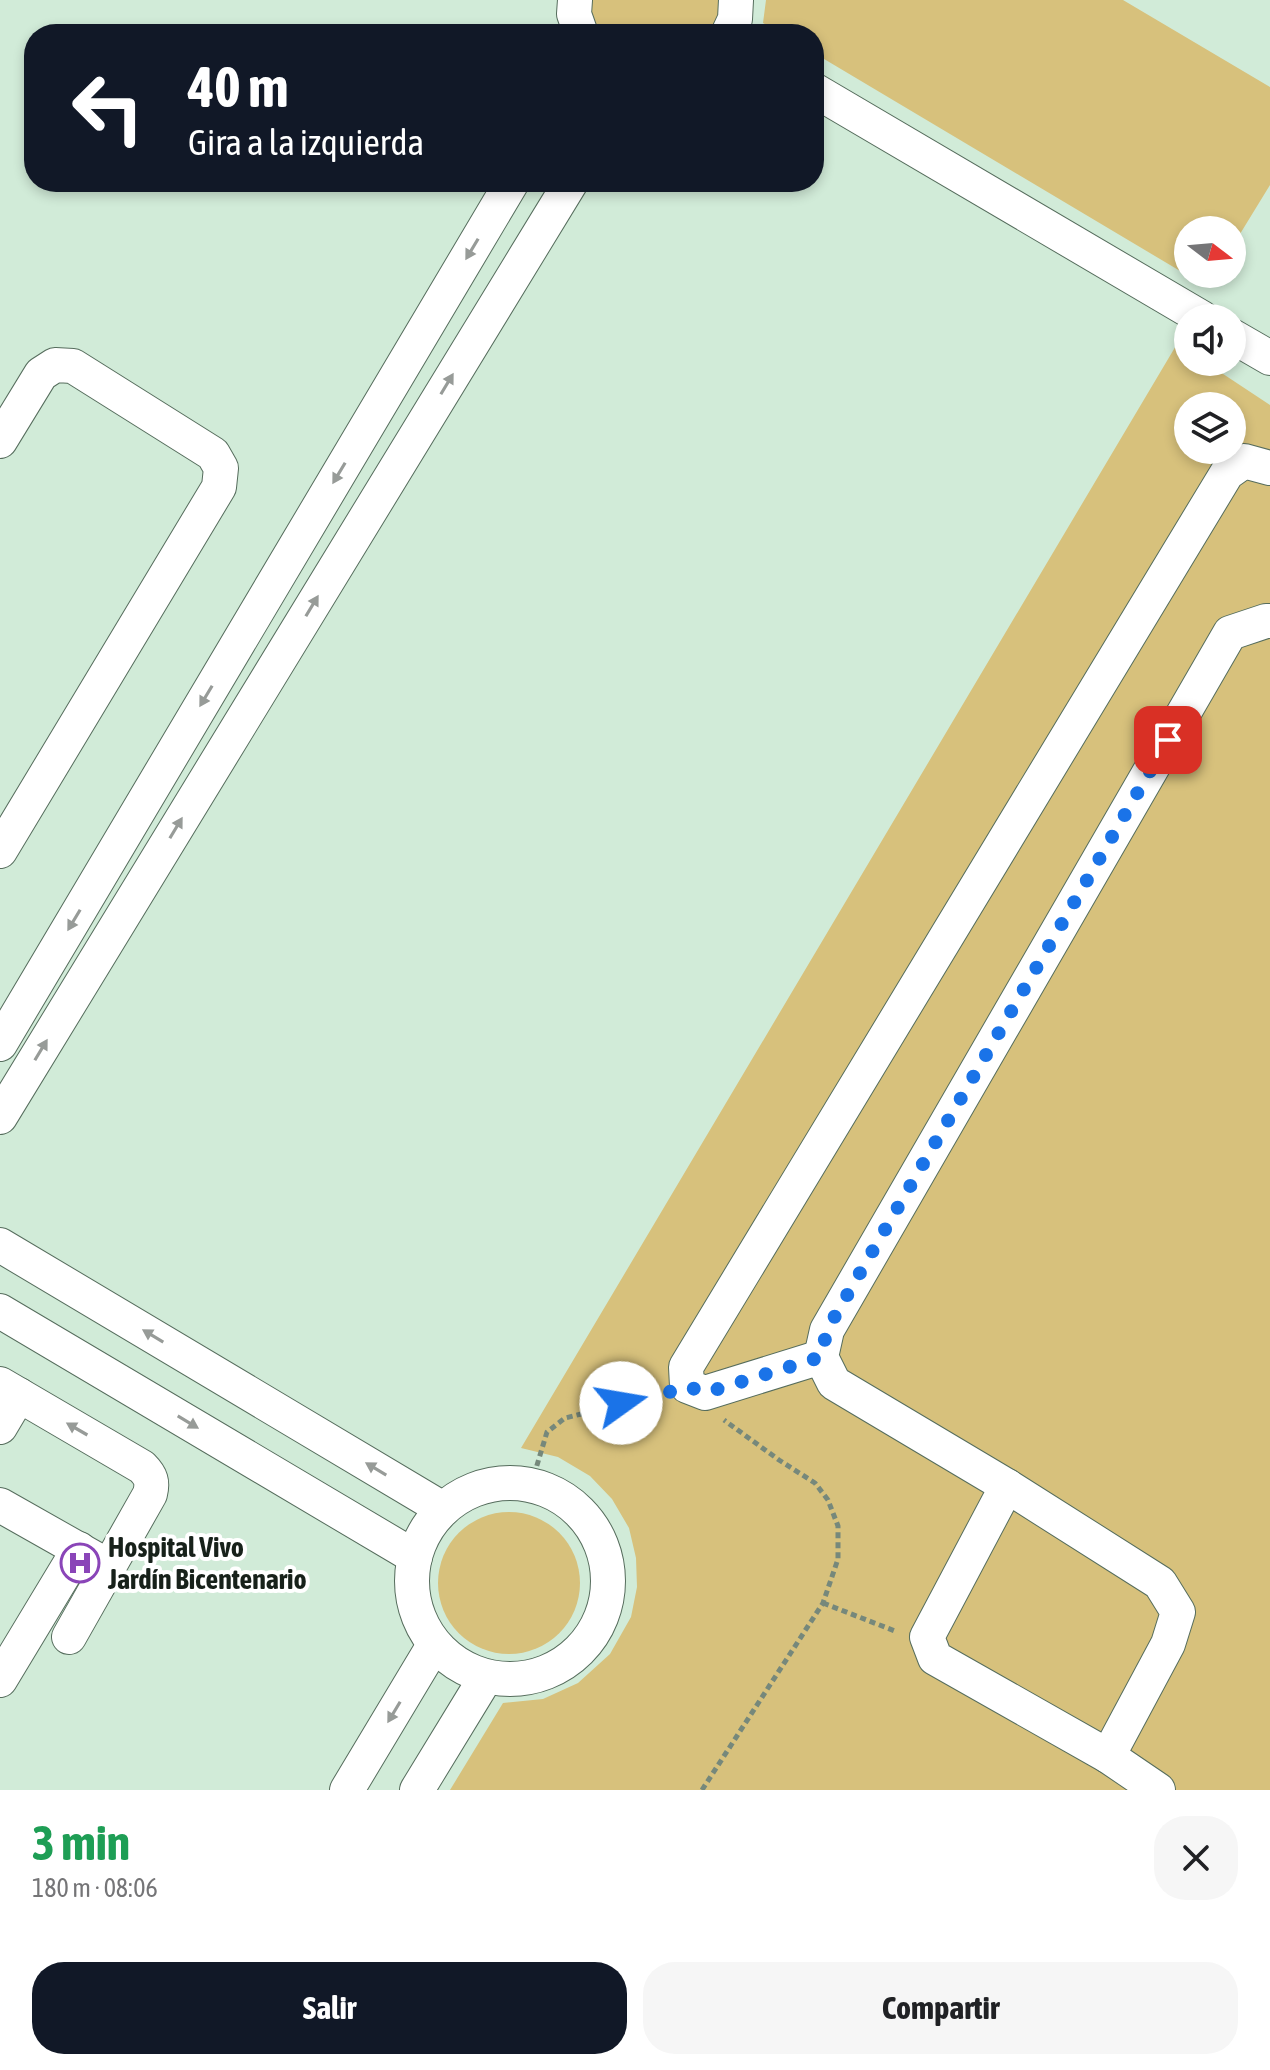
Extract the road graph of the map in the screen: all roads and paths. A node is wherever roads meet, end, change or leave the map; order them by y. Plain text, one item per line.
1 (575, 0) edge
2 (736, 0) edge
3 (578, 24) edge
4 (733, 24) edge
5 (824, 96) edge
6 (506, 192) edge
7 (565, 192) edge
8 (1178, 304) edge
9 (1246, 344) edge
10 (1270, 358) edge
11 (0, 441) edge
12 (1270, 468) edge
13 (1270, 621) edge
14 (0, 851) edge
15 (0, 1044) edge
16 (0, 1117) edge
17 (0, 1245) edge
18 (0, 1311) edge
19 (821, 1357) junction
20 (10, 1390) edge
21 (696, 1390) junction
22 (0, 1427) edge
23 (531, 1485) junction
24 (1007, 1486) junction
25 (0, 1505) edge
26 (443, 1509) junction
27 (79, 1549) junction
28 (415, 1557) junction
29 (109, 1567) junction
30 (823, 1603) junction
31 (69, 1637) dead end
32 (927, 1637) junction
33 (434, 1645) junction
34 (486, 1677) junction
35 (0, 1680) edge
36 (1108, 1756) junction
37 (347, 1790) edge
38 (417, 1790) edge
39 (702, 1790) edge
40 (1158, 1790) edge

1 - 3 street
2 - 4 street
5 - 8 street
6 -> 15 street
16 -> 7 street
9 - 10 street
11 - 14 street
12 - 21 street
13 - 19 street
26 -> 17 street
18 -> 28 street
19 - 21 street
19 - 24 street
20 - 22 street
29 -> 20 street
21 - 23 path
21 - 30 path
23 - 26 street
23 - 34 street
24 - 32 street
24 - 36 street
25 - 27 street
26 - 28 street
27 - 29 street
27 - 35 street
28 - 33 street
29 - 31 street
30 - 32 path
30 - 39 path
32 - 36 street
33 - 34 street
33 -> 37 street
34 - 38 street
36 - 40 street

